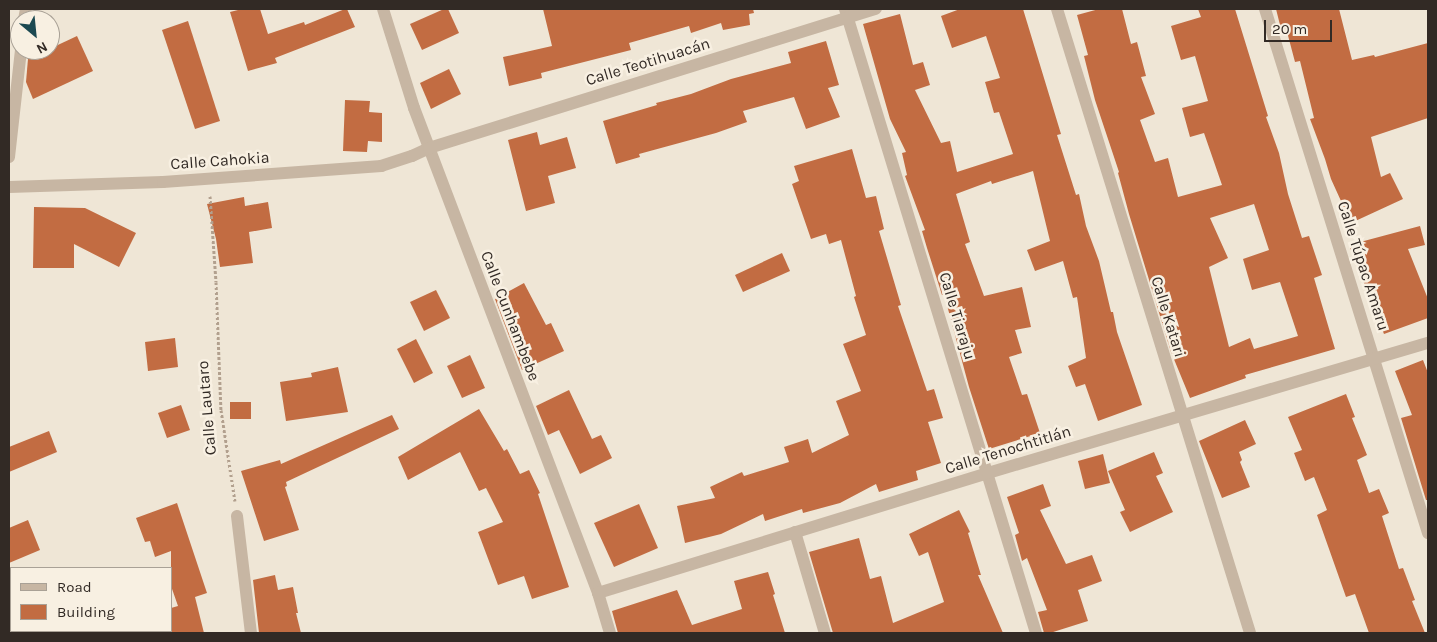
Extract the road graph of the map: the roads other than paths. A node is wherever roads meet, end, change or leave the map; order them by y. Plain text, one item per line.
1 (383, 9) edge
2 (876, 9) edge
3 (1057, 9) edge
4 (1265, 9) edge
5 (846, 13) edge
6 (20, 60) edge
7 (429, 148) junction
8 (9, 157) edge
9 (9, 187) edge
10 (1428, 343) edge
11 (1376, 358) junction
12 (1181, 416) junction
13 (988, 473) junction
14 (237, 516) road end
15 (795, 532) junction
16 (1428, 533) edge
17 (598, 593) junction
18 (251, 633) edge
19 (610, 633) edge
20 (825, 633) edge
21 (1036, 633) edge
22 (1250, 633) edge

1 - 7 street, Calle Cunhambebe
2 - 5 street, Calle Teotihuacán
3 - 12 street, Calle Katari
4 - 11 street, Calle Túpac Amaru
5 - 7 street, Calle Teotihuacán
5 - 13 street, Calle Tiaraju
6 - 8 street
7 - 9 street, Calle Cahokia
7 - 17 street, Calle Cunhambebe
10 - 11 street, Calle Tenochtitlán
11 - 12 street, Calle Tenochtitlán
11 - 16 street, Calle Túpac Amaru
12 - 13 street, Calle Tenochtitlán
12 - 22 street, Calle Katari
13 - 15 street, Calle Tenochtitlán
13 - 21 street, Calle Tiaraju
14 - 18 street
15 - 17 street, Calle Tenochtitlán
15 - 20 street
17 - 19 street, Calle Cunhambebe

